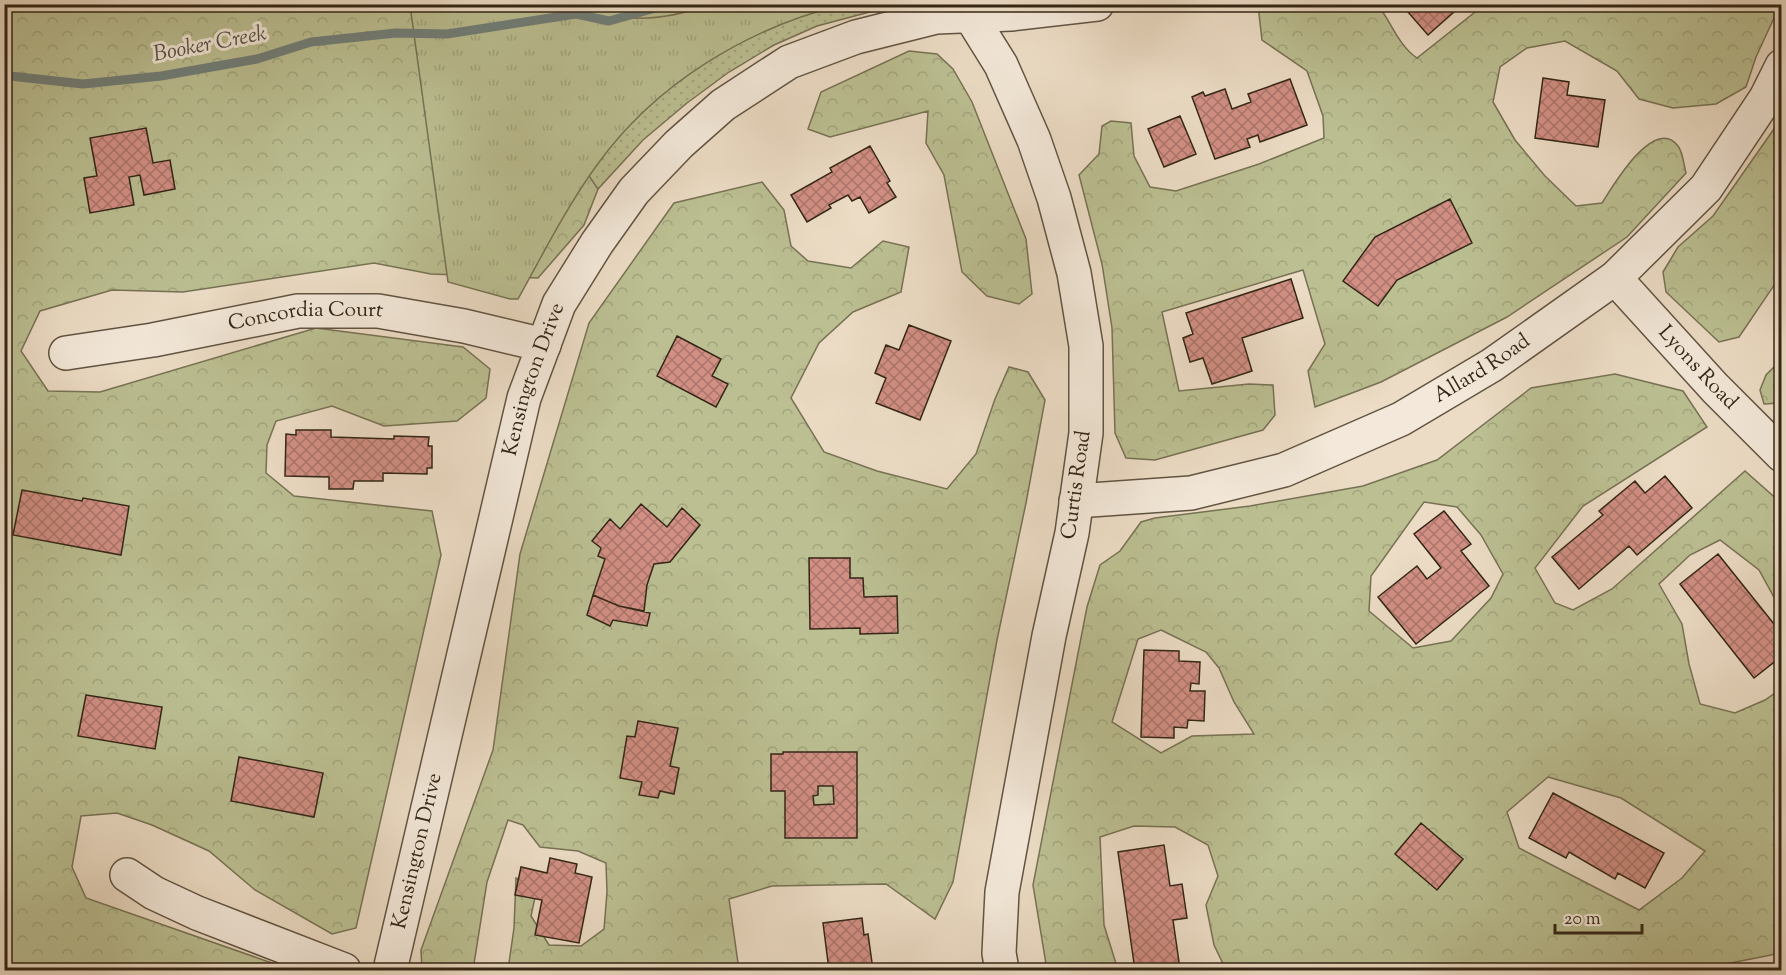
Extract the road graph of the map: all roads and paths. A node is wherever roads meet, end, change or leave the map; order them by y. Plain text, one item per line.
1 (1097, 4) edge
2 (967, 10) edge
3 (1782, 66) edge
4 (1615, 278) junction
5 (544, 345) junction
6 (66, 353) dead end
7 (1782, 455) edge
8 (1076, 501) junction
9 (127, 875) dead end
10 (344, 970) edge
11 (390, 970) edge
12 (1002, 970) edge

1 - 2 street, Kensington Drive
2 - 5 street, Kensington Drive
2 - 8 street, Curtis Road
3 - 4 street, Allard Road
4 - 7 street, Lyons Road
4 - 8 street, Allard Road
5 - 6 street, Concordia Court
5 - 11 street, Kensington Drive
8 - 12 street, Curtis Road
9 - 10 street

